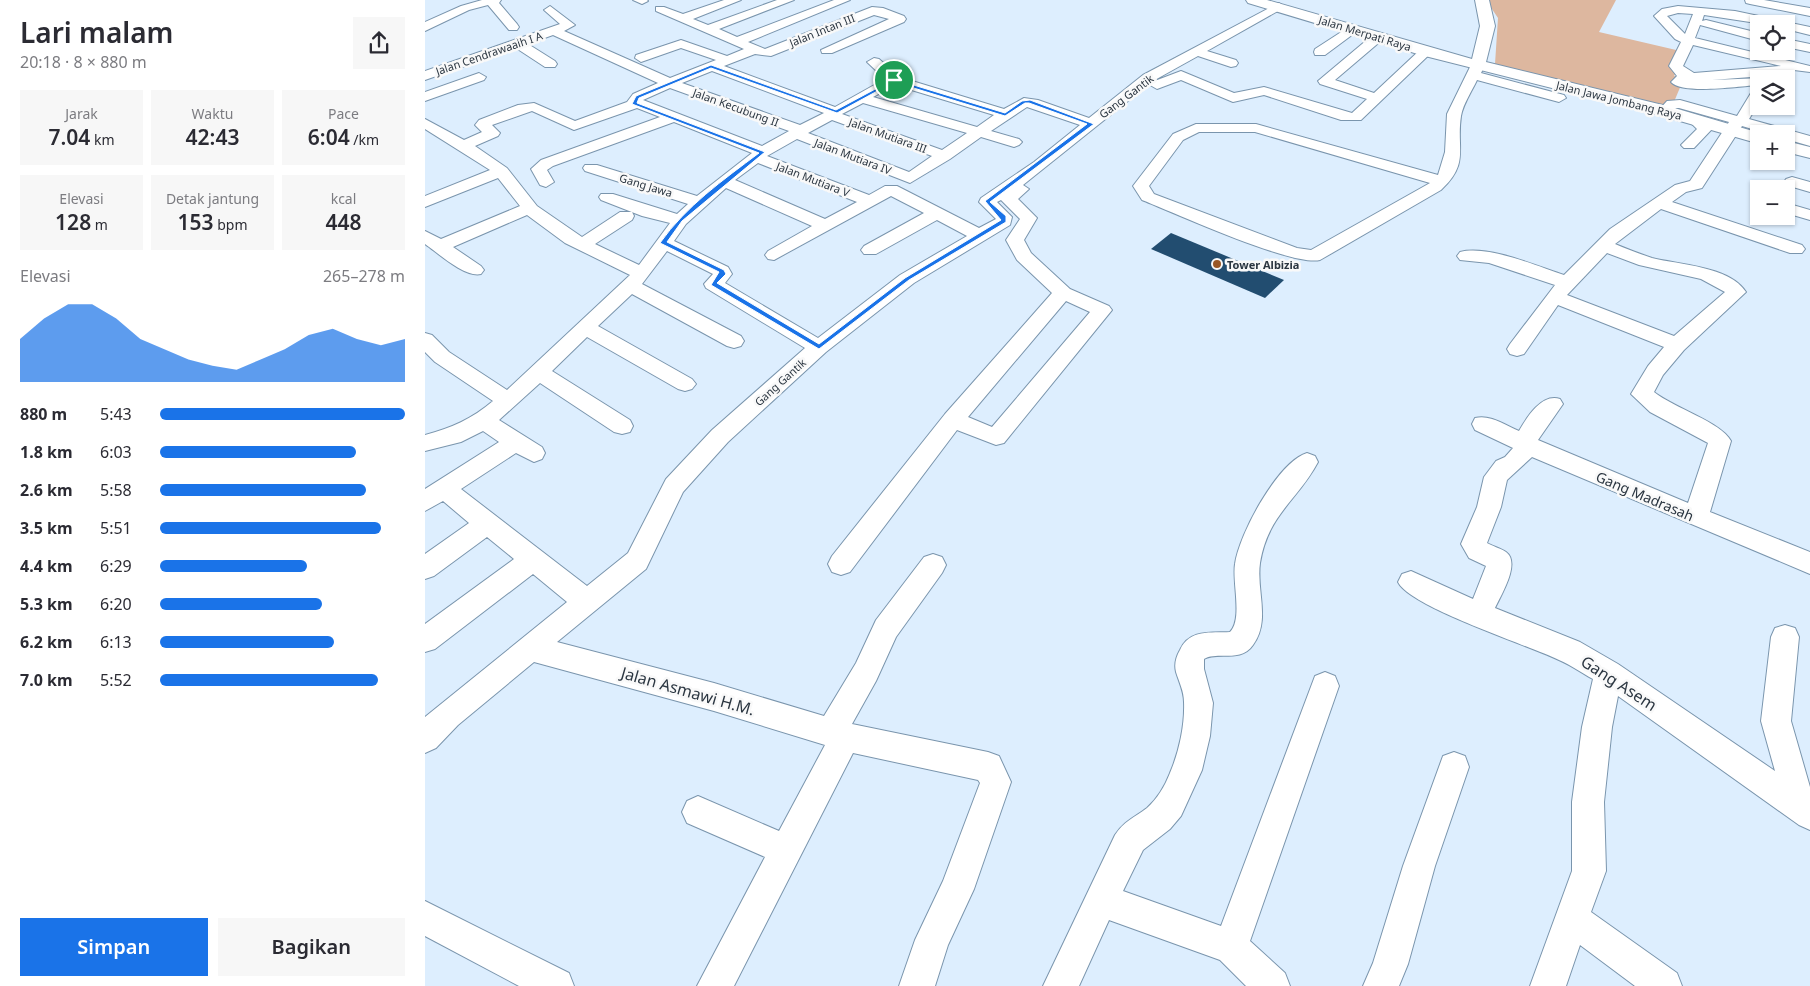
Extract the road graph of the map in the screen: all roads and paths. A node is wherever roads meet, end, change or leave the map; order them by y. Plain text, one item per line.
1 (493, 0) edge
2 (735, 0) edge
3 (787, 0) edge
4 (844, 0) edge
5 (1253, 0) edge
6 (1481, 0) edge
7 (1746, 0) edge
8 (1279, 7) junction
9 (660, 9) dead end
10 (550, 10) dead end
11 (1810, 12) edge
12 (1751, 15) edge
13 (683, 18) junction
14 (425, 27) edge
15 (513, 27) dead end
16 (1795, 27) edge
17 (708, 29) junction
18 (1353, 29) junction
19 (554, 31) junction
20 (1810, 31) edge
21 (1750, 34) edge
22 (1378, 37) junction
23 (1688, 40) junction
24 (738, 41) junction
25 (484, 42) dead end
26 (519, 44) junction
27 (1795, 44) edge
28 (1810, 47) edge
29 (827, 50) dead end
30 (495, 52) junction
31 (1197, 52) junction
32 (1321, 52) dead end
33 (1427, 52) junction
34 (766, 53) junction
35 (641, 58) dead end
36 (1681, 59) junction
37 (727, 60) junction
38 (874, 62) dead end
39 (550, 64) dead end
40 (1231, 64) dead end
41 (461, 66) dead end
42 (711, 66) junction
43 (1475, 70) junction
44 (1807, 70) edge
45 (1742, 74) junction
46 (1795, 75) edge
47 (425, 76) edge
48 (1693, 77) junction
49 (1750, 77) edge
50 (894, 80) junction
51 (1750, 81) edge
52 (669, 82) junction
53 (425, 97) edge
54 (1373, 97) dead end
55 (862, 98) junction
56 (1559, 98) dead end
57 (1750, 99) edge
58 (634, 103) junction
59 (1675, 103) junction
60 (834, 113) junction
61 (1005, 114) junction
62 (672, 118) junction
63 (1699, 121) junction
64 (425, 123) edge
65 (1091, 124) junction
66 (1735, 124) junction
67 (1750, 127) edge
68 (799, 132) junction
69 (980, 133) junction
70 (1750, 133) edge
71 (1795, 136) edge
72 (1808, 140) edge
73 (1014, 142) dead end
74 (1795, 144) edge
75 (1689, 145) dead end
76 (462, 146) junction
77 (760, 155) junction
78 (945, 156) junction
79 (591, 168) dead end
80 (501, 171) junction
81 (724, 181) junction
82 (1441, 181) junction
83 (546, 182) dead end
84 (1795, 183) edge
85 (1810, 187) edge
86 (607, 197) dead end
87 (870, 201) junction
88 (425, 202) edge
89 (700, 202) junction
90 (1661, 204) junction
91 (529, 208) junction
92 (1795, 211) edge
93 (936, 212) junction
94 (1810, 215) edge
95 (626, 216) dead end
96 (680, 220) junction
97 (825, 226) junction
98 (979, 235) junction
99 (432, 241) edge
100 (663, 243) junction
101 (582, 245) junction
102 (1604, 245) junction
103 (1796, 249) dead end
104 (870, 250) dead end
105 (773, 255) dead end
106 (1465, 256) dead end
107 (475, 270) dead end
108 (636, 280) junction
109 (1569, 284) junction
110 (1063, 294) junction
111 (1554, 296) junction
112 (586, 328) junction
113 (425, 340) edge
114 (734, 341) dead end
115 (1677, 345) junction
116 (819, 347) junction
117 (1517, 349) dead end
118 (539, 374) junction
119 (685, 384) dead end
120 (508, 401) junction
121 (1553, 404) dead end
122 (953, 420) junction
123 (485, 421) junction
124 (1483, 424) dead end
125 (622, 426) dead end
126 (425, 443) edge
127 (1526, 445) junction
128 (1307, 462) dead end
129 (435, 495) edge
130 (1696, 517) junction
131 (487, 523) junction
132 (533, 559) junction
133 (1810, 563) edge
134 (841, 564) dead end
135 (933, 566) dead end
136 (425, 568) edge
137 (1411, 582) dead end
138 (586, 601) junction
139 (1479, 615) junction
140 (1785, 637) dead end
141 (425, 640) edge
142 (530, 648) junction
143 (1608, 673) junction
144 (1325, 686) dead end
145 (838, 735) junction
146 (425, 738) edge
147 (1454, 767) dead end
148 (1805, 811) edge
149 (698, 812) dead end
150 (787, 850) junction
151 (1101, 900) junction
152 (425, 918) edge
153 (1585, 927) dead end
154 (1231, 946) junction
155 (556, 986) edge
156 (715, 986) edge
157 (917, 986) edge
158 (1061, 986) edge
159 (1272, 986) edge
160 (1381, 986) edge
161 (1548, 986) edge
162 (1664, 986) edge

1 - 14 street
1 - 15 street
2 - 13 street
3 - 17 street
4 - 24 street
5 - 8 main road, Jalan Merpati Raya
6 - 43 main road
7 - 11 street
8 - 18 main road, Jalan Merpati Raya
8 - 31 street, Gang Gantik
9 - 13 street
10 - 19 street
12 - 23 street
13 - 17 street
16 - 20 street
17 - 24 street
18 - 22 main road, Jalan Merpati Raya
18 - 32 street
19 - 26 street, Jalan Cendrawaaih I A
19 - 52 street, Jalan Kecubung II
21 - 23 street
22 - 33 main road, Jalan Merpati Raya
22 - 54 street
23 - 36 street
23 - 44 street
24 - 34 street
25 - 30 street
26 - 30 street, Jalan Cendrawaaih I A
26 - 39 street
27 - 28 street
28 - 44 street
29 - 34 street, Jalan Intan III
30 - 47 street, Jalan Cendrawaaih I A
31 - 40 street
31 - 65 street, Gang Gantik
33 - 43 main road, Jalan Merpati Raya
33 - 110 street
34 - 37 street, Jalan Intan III
35 - 37 street
36 - 45 street
36 - 48 street
37 - 42 street, Jalan Intan III
38 - 50 street
41 - 53 street
42 - 52 street, Jalan Intan III
42 - 60 street, Jalan Mutiara III
43 - 56 street
43 - 59 main road, Jalan Jawa Jombang Raya
43 - 82 street
44 - 46 street
45 - 48 street
45 - 49 street
48 - 51 street
50 - 55 street
50 - 61 street
52 - 58 street, Jalan Intan III
52 - 68 street, Jalan Kecubung II
55 - 60 street
55 - 69 street
57 - 66 street
58 - 62 street, Jalan Mutiara V
58 - 76 street, Jalan Intan III
59 - 63 main road, Jalan Jawa Jombang Raya
59 - 66 street
60 - 68 street
60 - 78 street, Jalan Mutiara III
61 - 65 street
61 - 69 street
62 - 77 street, Jalan Mutiara V
62 - 83 street
63 - 66 main road, Jalan Jawa Jombang Raya
63 - 75 street
64 - 76 street
65 - 98 street, Gang Gantik
66 - 67 street
66 - 70 main road, Jalan Jawa Jombang Raya
66 - 90 street
68 - 77 street
68 - 78 street, Jalan Mutiara IV
69 - 73 street
69 - 78 street
71 - 72 street
72 - 74 main road
76 - 80 street
77 - 81 street
77 - 87 street, Jalan Mutiara V
79 - 89 street, Gang Jawa
80 - 88 street
80 - 91 street
81 - 89 street
81 - 97 street
82 - 82 street
84 - 85 street
86 - 96 street
87 - 93 street
87 - 97 street
89 - 96 street
90 - 102 street
90 - 103 street
91 - 99 street
91 - 101 street
92 - 94 street
93 - 98 street
93 - 104 street
95 - 101 street
96 - 100 street
97 - 105 street
98 - 116 street, Gang Gantik
99 - 107 street
100 - 108 street
100 - 116 street
101 - 108 street
102 - 109 street
102 - 115 street
106 - 109 street
108 - 112 street
108 - 114 street
109 - 111 street
110 - 122 street
110 - 122 street
111 - 115 street
111 - 117 street
112 - 118 street
112 - 119 street
113 - 120 street
115 - 130 street
116 - 138 street, Gang Gantik
118 - 120 street
118 - 125 street
120 - 123 street
121 - 127 street
122 - 134 street
123 - 126 street
123 - 129 street
124 - 127 street, Gang Madrasah
127 - 130 street, Gang Madrasah
127 - 139 street
128 - 151 street
129 - 131 street
130 - 133 street, Gang Madrasah
131 - 132 street
131 - 136 street
132 - 138 street
132 - 141 street
135 - 145 street
137 - 139 street, Gang Asem
138 - 142 street, Gang Gantik
139 - 143 street, Gang Asem
140 - 148 street
142 - 145 street, Jalan Asmawi H.M.
142 - 146 street, Gang Gantik
143 - 148 street, Gang Asem
143 - 161 street
144 - 154 street
145 - 150 street
145 - 157 street, Jalan Asmawi H.M.
147 - 160 street
149 - 150 street
150 - 156 street
151 - 154 street
151 - 158 street
152 - 155 street
153 - 162 street
154 - 159 street

